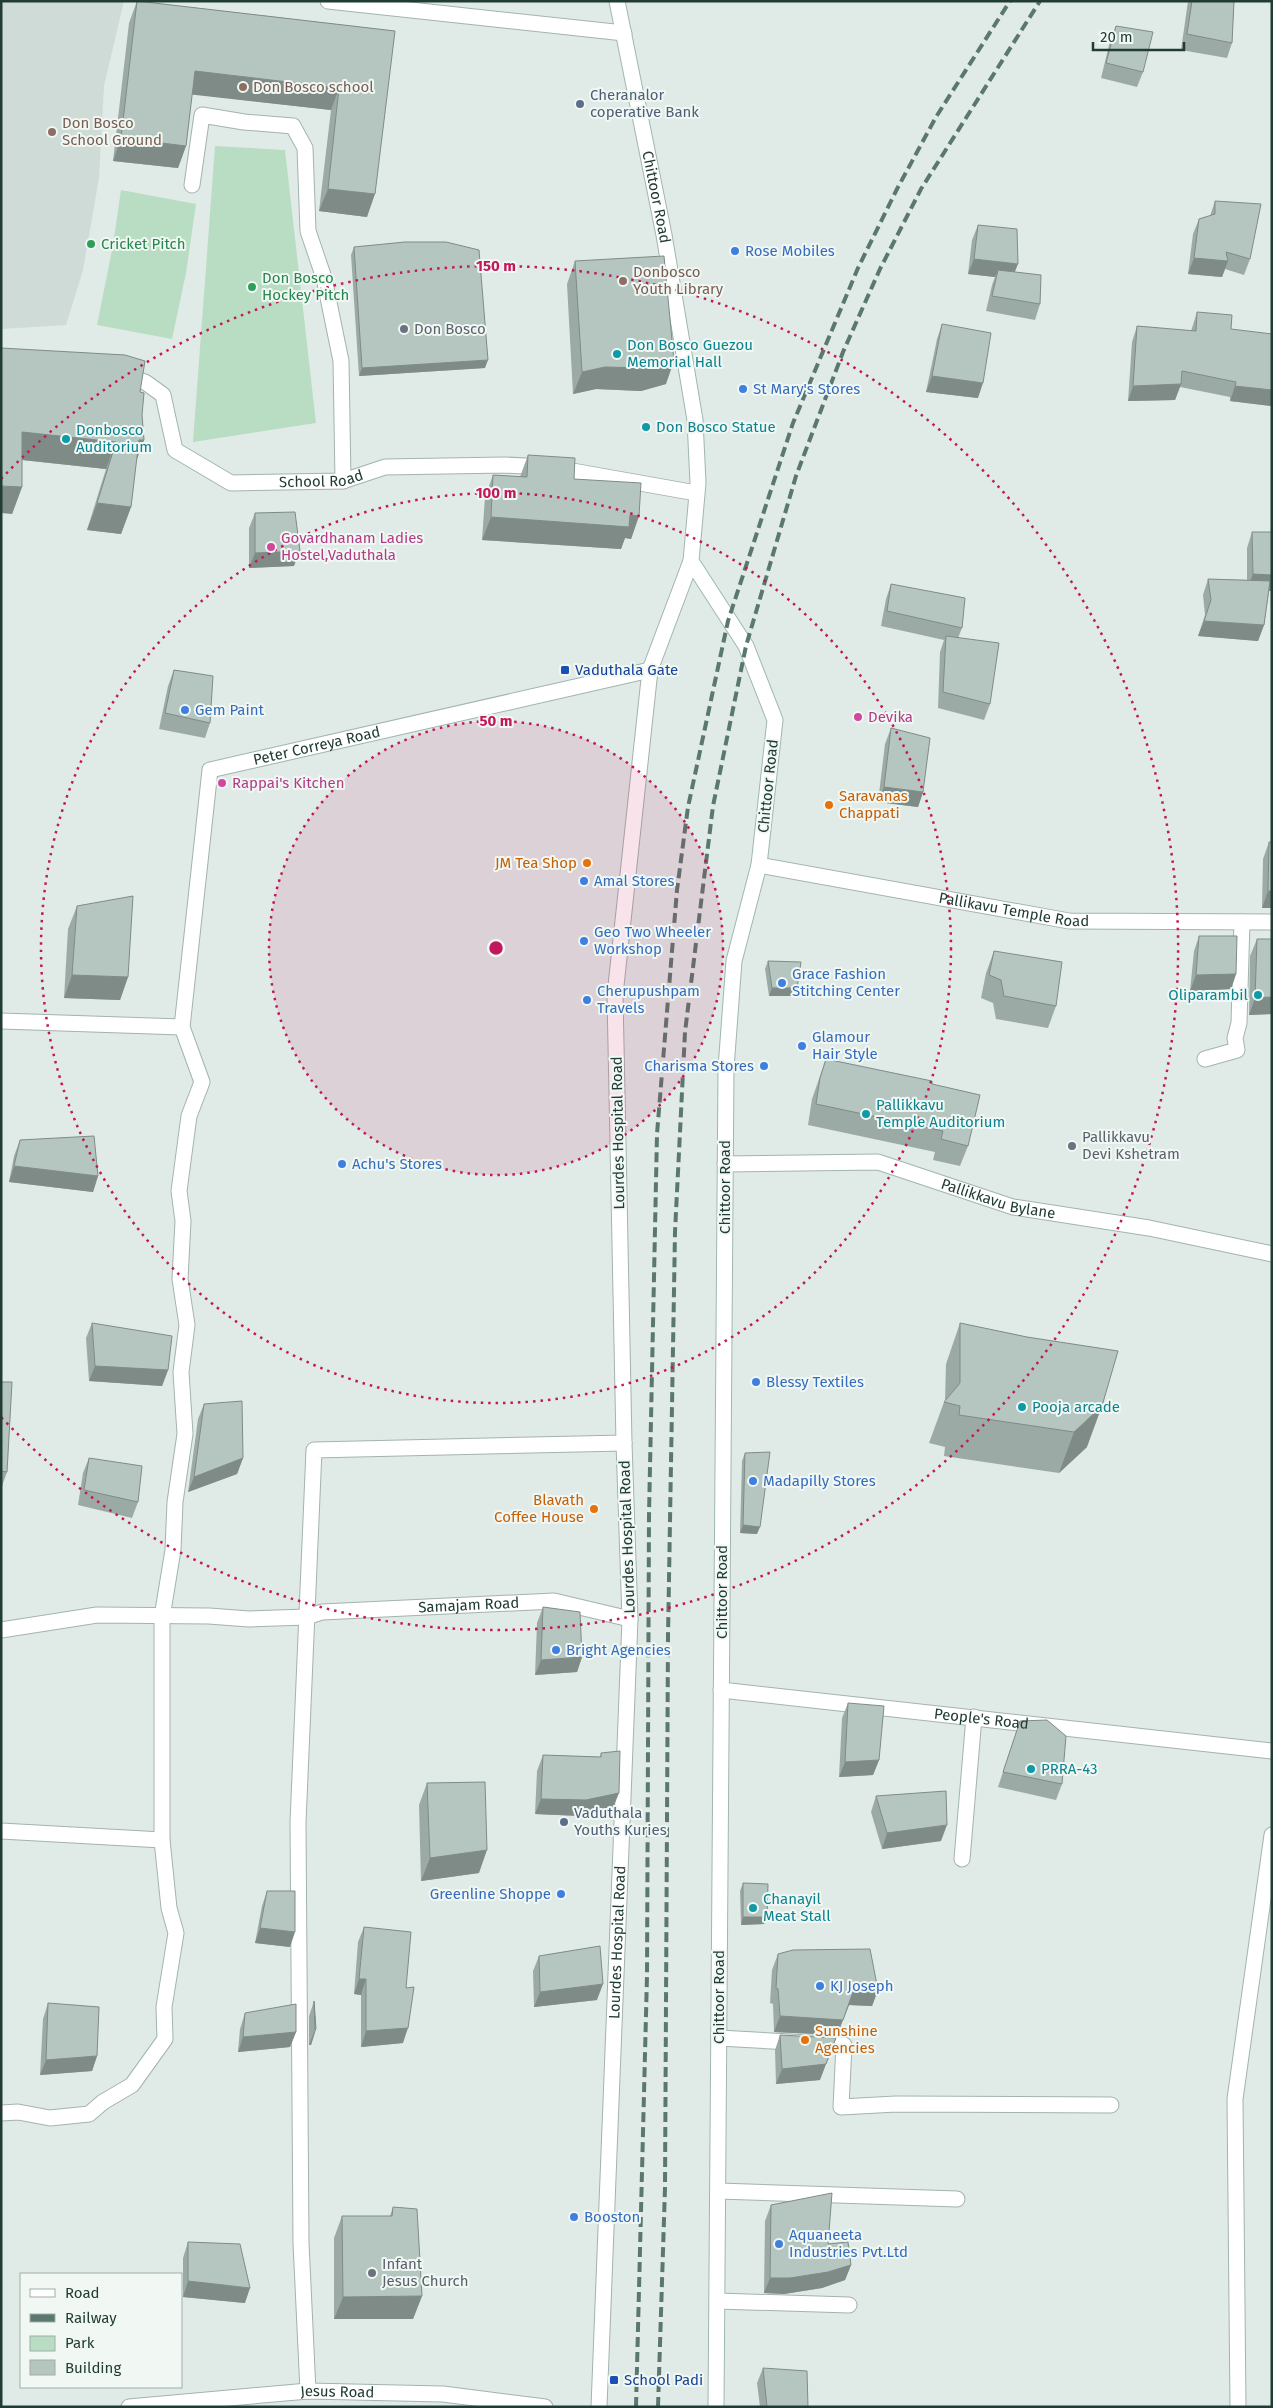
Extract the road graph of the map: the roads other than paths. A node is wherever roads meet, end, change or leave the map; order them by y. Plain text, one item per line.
1 (328, 1) edge
2 (617, 1) edge
3 (624, 33) junction
4 (192, 185) dead end
5 (110, 371) edge
6 (344, 481) junction
7 (696, 493) junction
8 (691, 561) junction
9 (650, 670) junction
10 (759, 865) junction
11 (1242, 922) junction
12 (1272, 922) edge
13 (1, 1021) edge
14 (182, 1027) junction
15 (1205, 1059) dead end
16 (725, 1164) junction
17 (1272, 1254) edge
18 (624, 1443) junction
19 (162, 1617) junction
20 (307, 1617) junction
21 (630, 1619) junction
22 (1, 1630) edge
23 (721, 1690) junction
24 (974, 1717) junction
25 (1272, 1751) edge
26 (1, 1831) edge
27 (1272, 1835) edge
28 (162, 1840) junction
29 (962, 1859) dead end
30 (719, 2038) junction
31 (1111, 2106) dead end
32 (1, 2113) edge
33 (718, 2191) junction
34 (957, 2199) dead end
35 (717, 2301) junction
36 (849, 2305) dead end
37 (308, 2391) junction
38 (129, 2407) edge
39 (545, 2407) edge
40 (599, 2407) edge
41 (716, 2407) edge
42 (1238, 2407) edge

1 - 3 street
2 - 3 street, Chittoor Road
3 - 7 street, Chittoor Road
4 - 6 street
5 - 6 street, School Road
6 - 7 street, School Road
7 - 8 street, Chittoor Road
8 - 9 street
8 - 10 street, Chittoor Road
9 - 14 street, Peter Correya Road
9 - 18 street, Lourdes Hospital Road
10 - 11 street, Pallikavu Temple Road
10 - 16 street, Chittoor Road
11 - 12 street, Pallikavu Temple Road
11 - 15 street
13 - 14 street
14 - 19 street
16 - 17 street, Pallikkavu Bylane
16 - 23 street, Chittoor Road
18 - 20 street
18 - 21 street, Lourdes Hospital Road
19 - 20 street, Samajam Road
19 - 22 street, Samajam Road
19 - 28 street
20 - 21 street, Samajam Road
20 - 37 street
21 - 40 street, Lourdes Hospital Road
23 - 24 street, People's Road
23 - 30 street, Chittoor Road
24 - 25 street, People's Road
24 - 29 street
26 - 28 street
27 - 42 street
28 - 32 street
30 - 31 street
30 - 33 street, Chittoor Road
33 - 34 street
33 - 35 street, Chittoor Road
35 - 36 street
35 - 41 street, Chittoor Road
37 - 38 street, Jesus Road
37 - 39 street, Jesus Road

